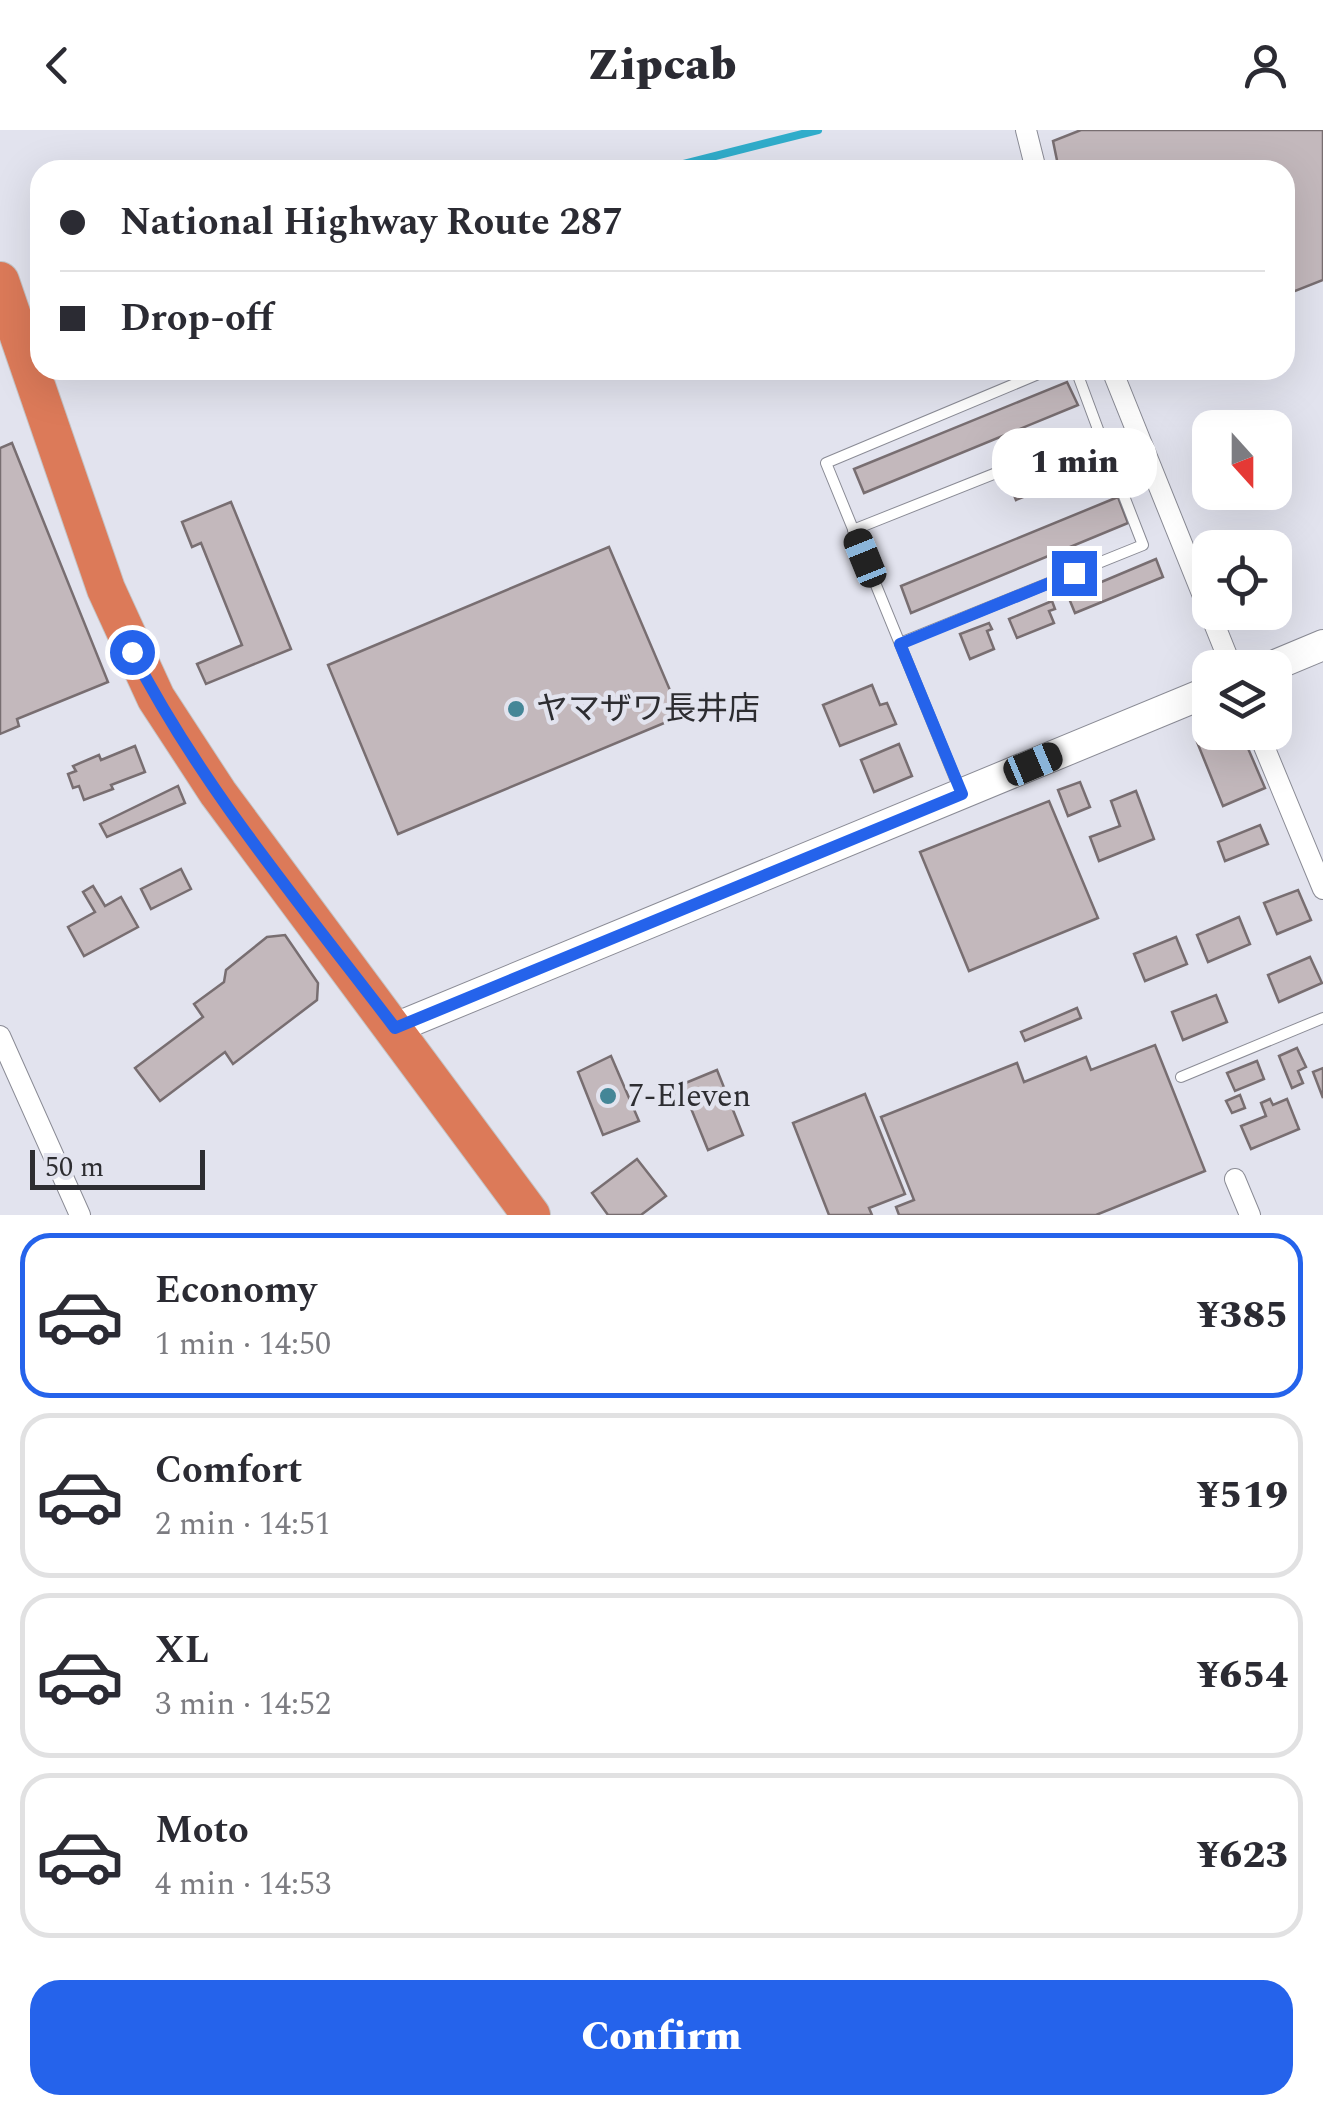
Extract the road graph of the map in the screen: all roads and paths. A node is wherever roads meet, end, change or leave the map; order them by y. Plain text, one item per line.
1 (1026, 130) edge
2 (1034, 160) edge
3 (0, 282) edge
4 (30, 369) edge
5 (34, 380) edge
6 (1024, 380) edge
7 (1080, 380) edge
8 (1116, 380) edge
9 (1100, 432) junction
10 (853, 530) junction
11 (900, 644) junction
12 (1323, 645) edge
13 (1225, 650) edge
14 (1292, 658) edge
15 (1192, 698) edge
16 (1265, 750) edge
17 (962, 794) junction
18 (1323, 890) edge
19 (1323, 1018) edge
20 (395, 1028) junction
21 (0, 1036) edge
22 (1181, 1078) dead end
23 (1235, 1179) dead end
24 (80, 1215) edge
25 (531, 1215) edge
26 (1250, 1215) edge

1 - 2 street
3 - 4 highway
5 - 20 highway
6 - 10 lane
7 - 9 lane
8 - 13 street
9 - 10 lane
9 - 11 lane
10 - 11 lane
11 - 17 lane
12 - 14 street
15 - 17 street
16 - 18 street
17 - 20 street
19 - 22 lane
20 - 25 highway
21 - 24 street
23 - 26 street

